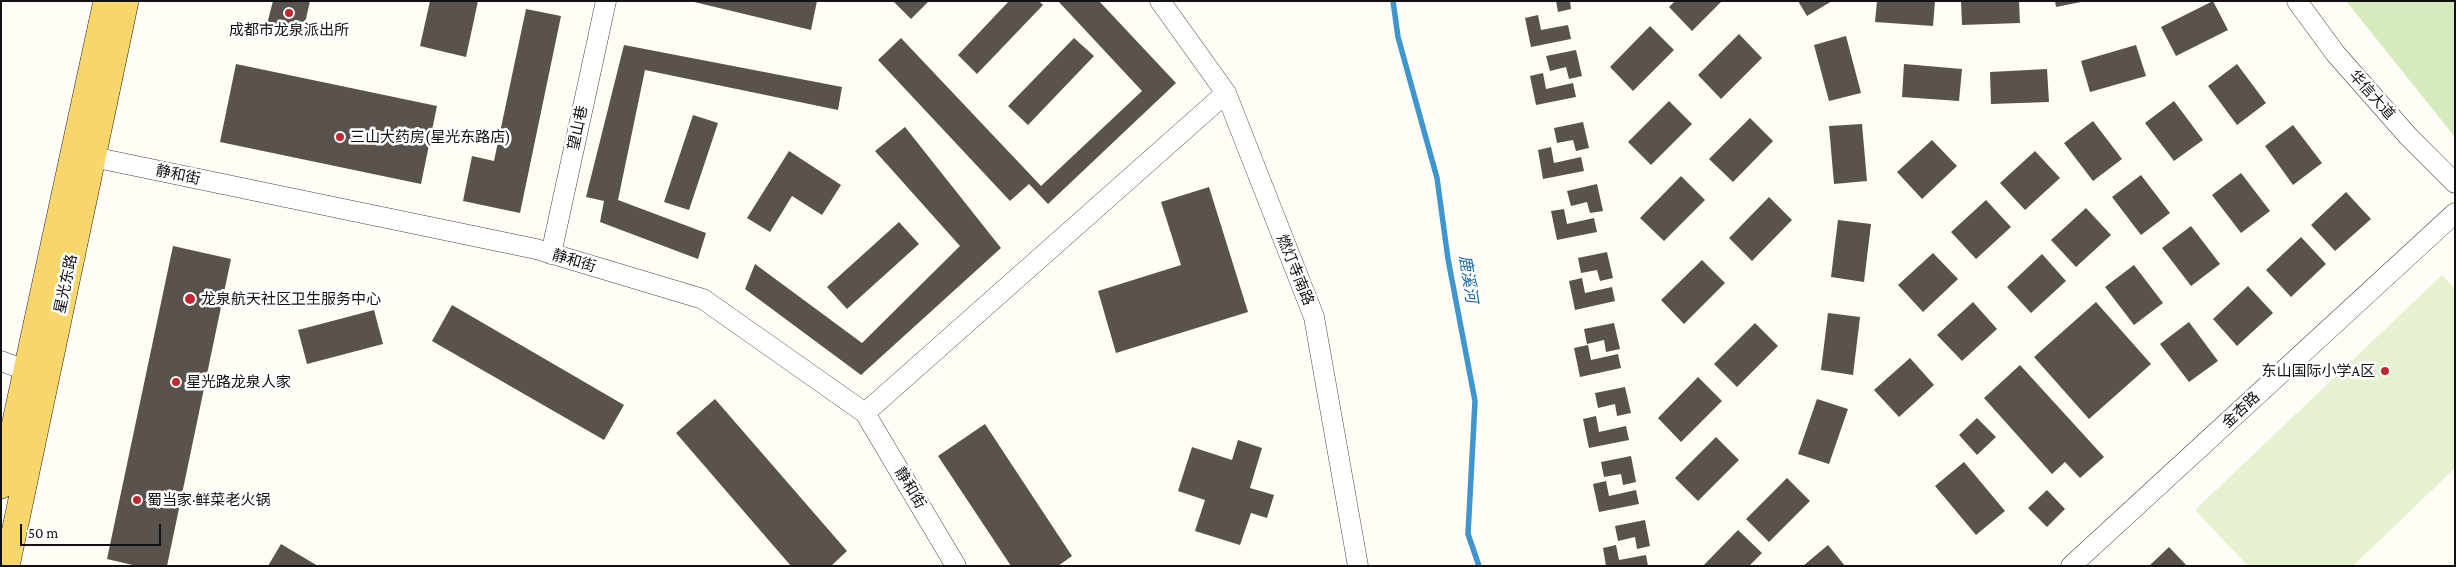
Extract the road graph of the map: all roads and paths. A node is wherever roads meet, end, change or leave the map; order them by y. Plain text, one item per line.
1 (106, 1) edge
2 (126, 1) edge
3 (606, 1) edge
4 (1160, 1) edge
5 (2298, 1) edge
6 (1226, 93) junction
7 (84, 155) junction
8 (2455, 183) edge
9 (2455, 213) edge
10 (551, 254) junction
11 (1, 361) edge
12 (25, 370) junction
13 (865, 413) junction
14 (1, 486) edge
15 (7, 566) edge
16 (956, 566) edge
17 (1358, 566) edge
18 (2071, 566) edge

1 - 7 main road, 星光东路
2 - 7 main road, 星光东路
3 - 10 street, 望山巷
4 - 6 street, 燃灯寺南路
5 - 8 street, 华信大道
6 - 13 street
6 - 17 street, 燃灯寺南路
7 - 10 street, 静和街
7 - 12 main road, 星光东路
7 - 15 main road, 星光东路
9 - 18 street, 金杏路
10 - 13 street, 静和街
11 - 12 street
12 - 14 main road, 星光东路
13 - 16 street, 静和街

